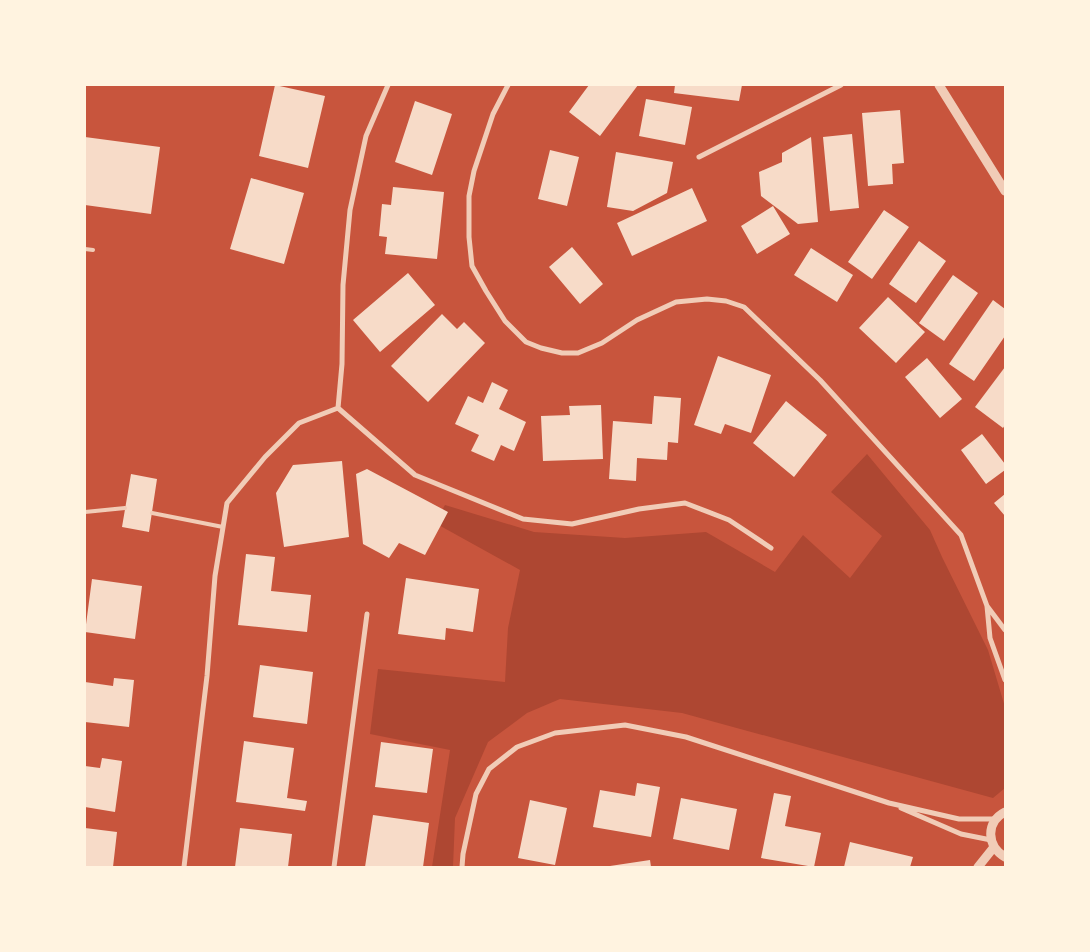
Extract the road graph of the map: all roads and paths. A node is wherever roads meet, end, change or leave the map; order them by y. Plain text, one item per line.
1 (388, 85) edge
2 (508, 85) edge
3 (841, 85) edge
4 (939, 85) edge
5 (699, 157) dead end
6 (1005, 191) edge
7 (85, 249) edge
8 (93, 250) dead end
9 (338, 408) junction
10 (126, 508) dead end
11 (85, 512) edge
12 (152, 513) dead end
13 (223, 527) junction
14 (771, 548) dead end
15 (987, 606) junction
16 (367, 614) dead end
17 (1005, 630) edge
18 (1005, 680) edge
19 (889, 803) junction
20 (1005, 812) edge
21 (996, 819) junction
22 (992, 844) junction
23 (1005, 857) edge
24 (184, 867) edge
25 (334, 867) edge
26 (462, 867) edge
27 (978, 867) edge

1 - 9 street
2 - 15 street
3 - 5 street
4 - 6 street
7 - 8 lane
9 - 13 street
9 - 14 street
10 - 11 lane
12 - 13 lane
13 - 24 street
15 - 17 street
15 - 18 street
16 - 25 street
19 - 21 street
19 - 22 street
19 - 26 street
20 - 21 street
21 - 22 street
22 - 23 street
22 - 27 street

